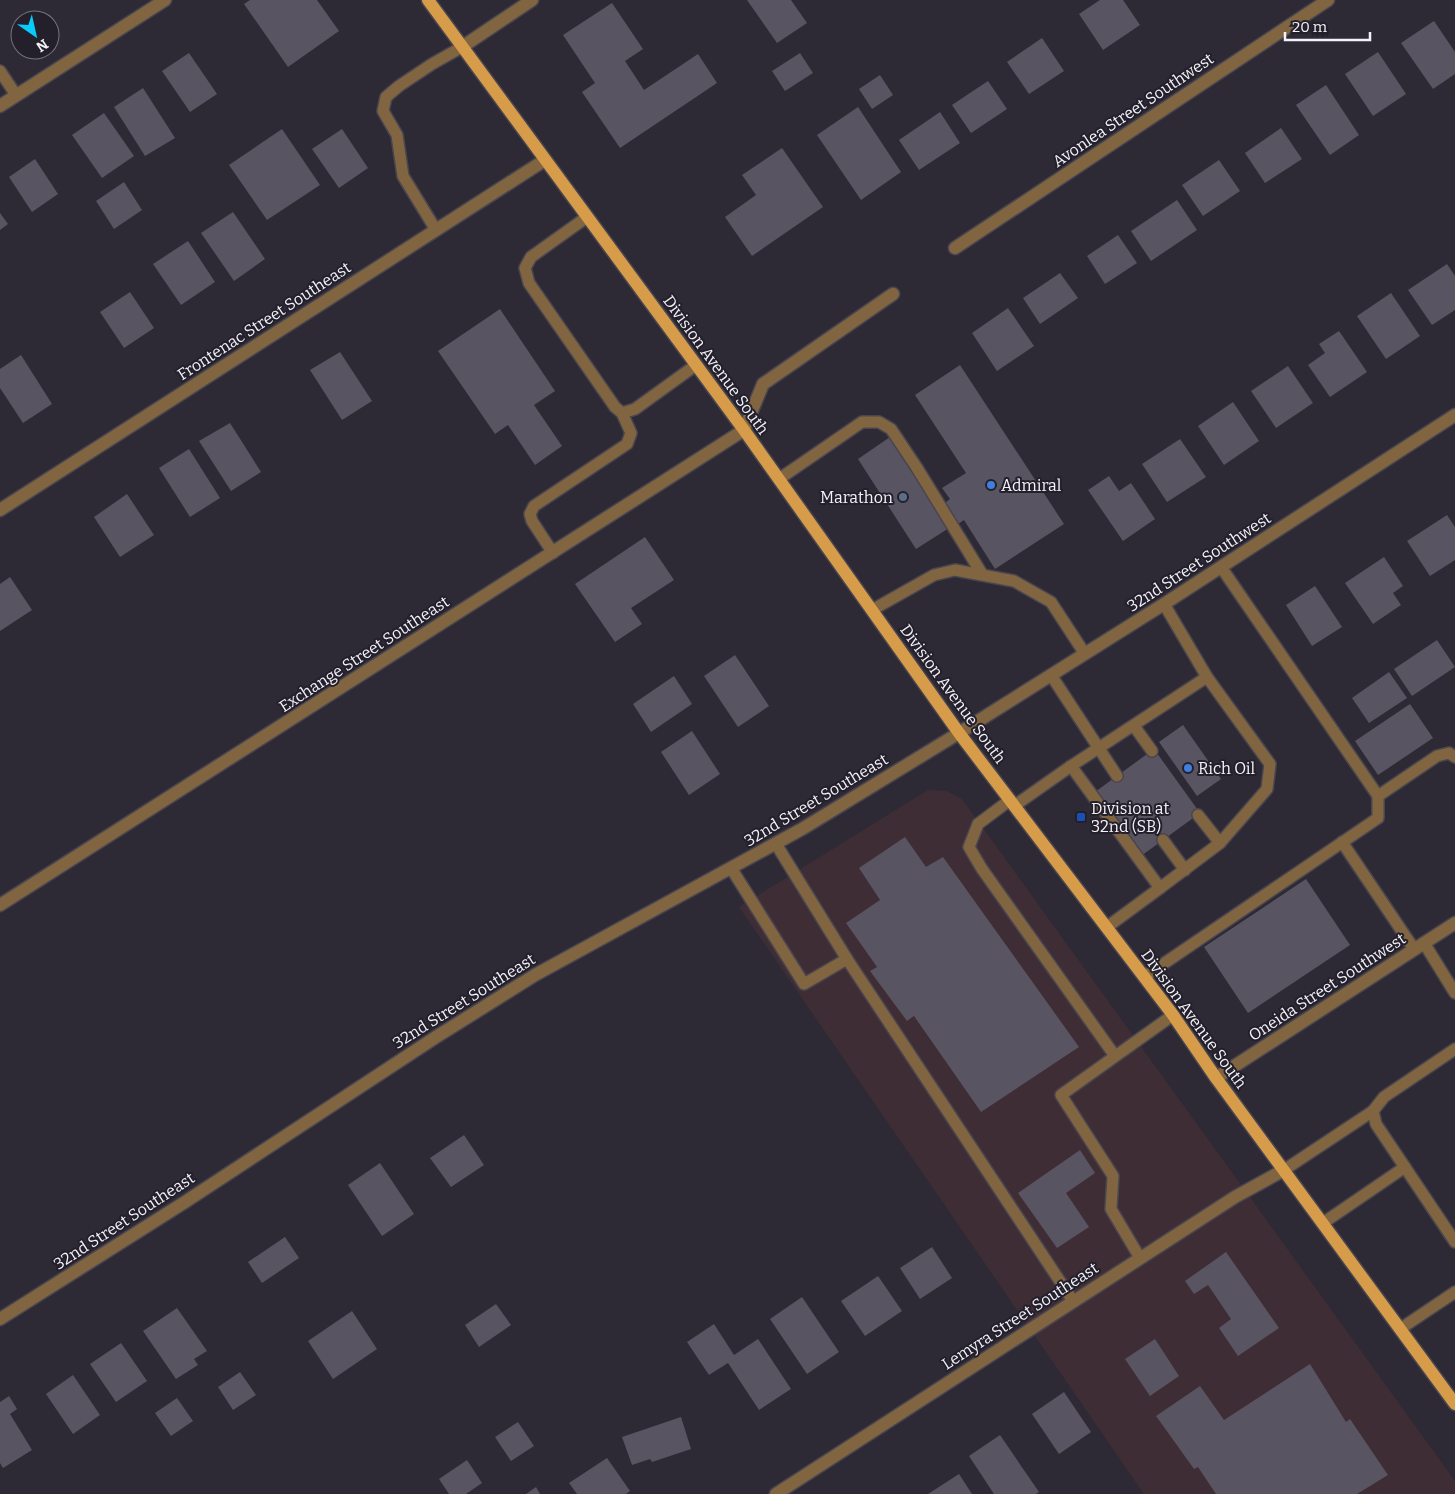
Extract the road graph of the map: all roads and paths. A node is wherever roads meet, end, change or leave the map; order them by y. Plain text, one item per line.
1 (165, 0) edge
2 (428, 0) edge
3 (532, 0) edge
4 (1328, 0) edge
5 (462, 47) junction
6 (0, 71) edge
7 (16, 96) junction
8 (0, 106) edge
9 (545, 160) junction
10 (587, 217) junction
11 (436, 230) junction
12 (955, 248) dead end
13 (893, 294) dead end
14 (696, 365) junction
15 (622, 413) junction
16 (1455, 415) edge
17 (744, 430) junction
18 (779, 479) junction
19 (0, 510) edge
20 (553, 553) junction
21 (1221, 567) junction
22 (982, 574) junction
23 (1164, 604) junction
24 (872, 610) junction
25 (1084, 654) junction
26 (1051, 675) junction
27 (1207, 677) junction
28 (1134, 726) junction
29 (959, 733) junction
30 (1099, 748) junction
31 (1152, 751) dead end
32 (1455, 757) edge
33 (1071, 766) junction
34 (1117, 776) dead end
35 (1378, 796) junction
36 (1012, 803) junction
37 (1198, 815) dead end
38 (1163, 840) dead end
39 (1342, 842) junction
40 (1220, 843) junction
41 (776, 844) junction
42 (731, 868) junction
43 (1185, 870) junction
44 (1160, 888) junction
45 (0, 905) edge
46 (1455, 923) edge
47 (1107, 927) junction
48 (1419, 946) junction
49 (847, 959) junction
50 (1144, 977) junction
51 (1455, 993) edge
52 (1172, 1015) junction
53 (1455, 1049) edge
54 (1115, 1056) junction
55 (1216, 1078) junction
56 (1373, 1111) junction
57 (1405, 1167) junction
58 (1284, 1170) junction
59 (1323, 1223) junction
60 (1455, 1242) edge
61 (1140, 1258) junction
62 (1455, 1292) edge
63 (1073, 1301) junction
64 (0, 1319) edge
65 (1400, 1329) junction
66 (1455, 1404) edge
67 (776, 1494) edge

1 - 7 street
2 - 5 main road, Division Avenue South
3 - 5 street
4 - 12 street, Avonlea Street Southwest
5 - 9 main road, Division Avenue South
5 - 11 lane
6 - 7 lane
7 - 8 street
9 - 10 main road, Division Avenue South
9 - 11 street, Frontenac Street Southeast
10 - 14 main road, Division Avenue South
10 - 15 lane
11 - 19 street, Frontenac Street Southeast
13 - 17 street
14 - 15 lane
14 - 17 main road, Division Avenue South
15 - 20 lane
16 - 21 street, 32nd Street Southwest
17 - 18 main road, Division Avenue South
17 - 20 street, Exchange Street Southeast
18 - 22 lane
18 - 24 main road, Division Avenue South
20 - 45 street, Exchange Street Southeast
21 - 23 street, 32nd Street Southwest
21 - 35 lane
22 - 24 lane
22 - 25 lane
23 - 25 street, 32nd Street Southwest
23 - 27 lane
24 - 29 main road, Division Avenue South
25 - 26 street, 32nd Street Southwest
26 - 29 street, 32nd Street Southwest
26 - 30 lane
27 - 28 lane
27 - 40 lane
28 - 30 lane
28 - 31 lane
29 - 36 main road, Division Avenue South
29 - 41 street, 32nd Street Southeast
30 - 33 lane
30 - 34 lane
32 - 35 lane
33 - 36 lane
33 - 44 lane
35 - 39 lane
36 - 47 main road, Division Avenue South
36 - 54 lane
37 - 40 lane
38 - 43 lane
39 - 48 lane
39 - 50 lane
40 - 43 lane
41 - 42 street, 32nd Street Southeast
41 - 49 lane
42 - 49 lane
42 - 64 street, 32nd Street Southeast
43 - 44 lane
44 - 47 lane
46 - 48 street, Oneida Street Southwest
47 - 50 main road, Division Avenue South
48 - 51 lane
48 - 55 street, Oneida Street Southwest
49 - 63 lane
50 - 52 main road, Division Avenue South
52 - 54 lane
52 - 55 main road, Division Avenue South
53 - 56 lane
54 - 61 lane
55 - 58 main road, Division Avenue South
56 - 57 lane
56 - 58 lane
57 - 59 lane
57 - 60 lane
58 - 59 main road, Division Avenue South
58 - 61 street, Lemyra Street Southeast
59 - 65 main road, Division Avenue South
61 - 63 street, Lemyra Street Southeast
62 - 65 lane
63 - 67 street, Lemyra Street Southeast
65 - 66 main road, Division Avenue South

